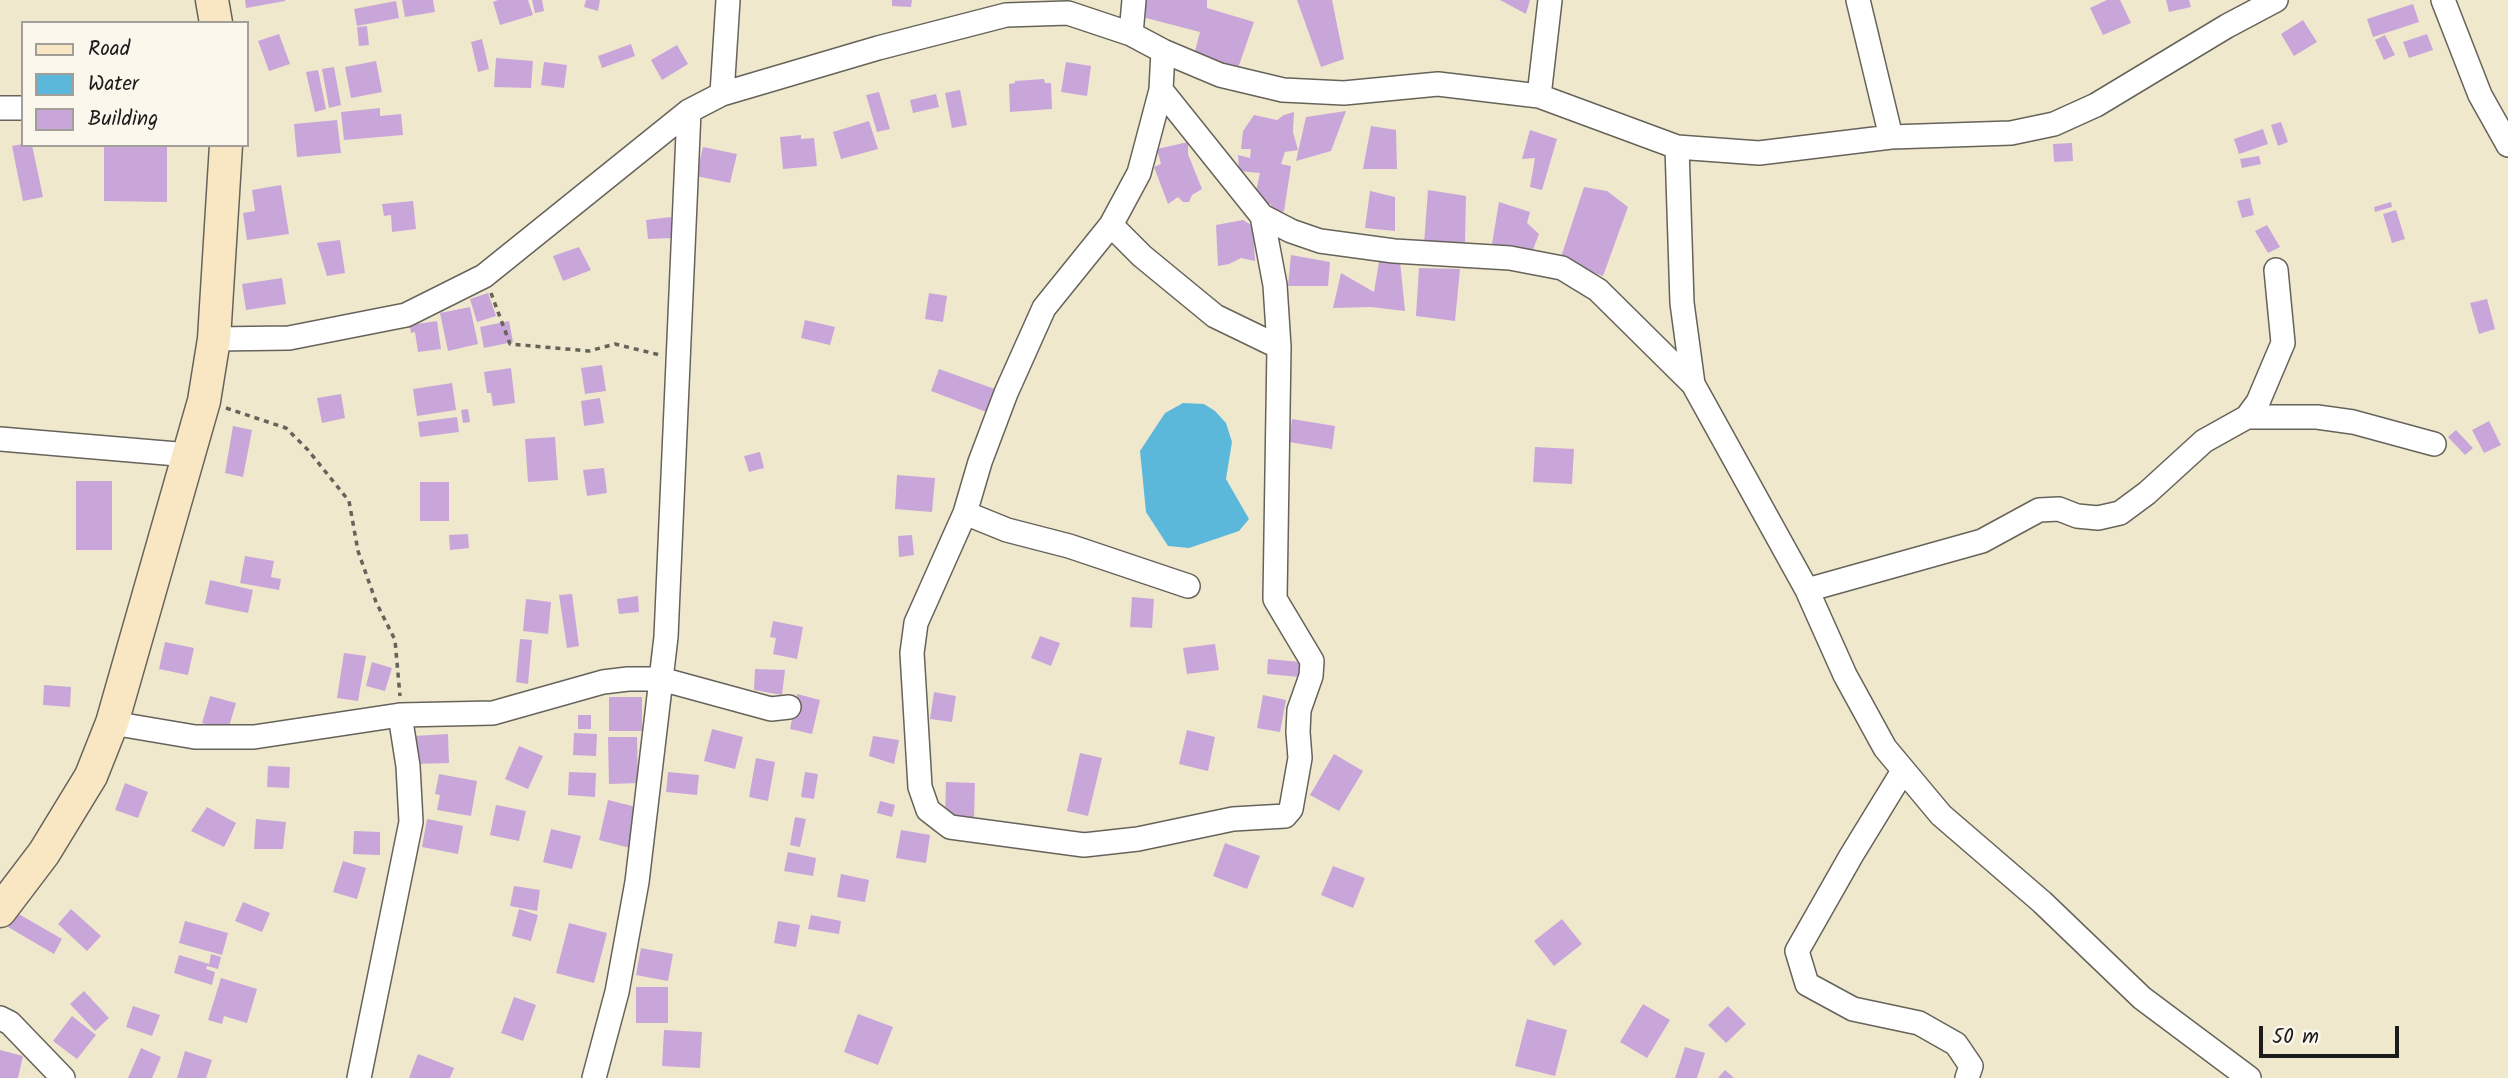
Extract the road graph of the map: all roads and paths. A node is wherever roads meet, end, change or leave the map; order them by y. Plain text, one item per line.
1 (212, 0) edge
2 (728, 0) edge
3 (1088, 0) edge
4 (1134, 0) edge
5 (1550, 0) edge
6 (1858, 0) edge
7 (2276, 0) edge
8 (2443, 0) edge
9 (1068, 13) junction
10 (216, 21) edge
11 (1131, 34) junction
12 (1163, 51) junction
13 (1161, 90) junction
14 (722, 94) junction
15 (1539, 96) junction
16 (0, 108) edge
17 (21, 108) edge
18 (689, 111) junction
19 (1891, 137) junction
20 (2508, 145) edge
21 (226, 147) edge
22 (1677, 147) junction
23 (1262, 216) junction
24 (1111, 225) junction
25 (2276, 270) dead end
26 (484, 276) junction
27 (214, 340) junction
28 (1279, 347) junction
29 (679, 360) junction
30 (1693, 384) junction
31 (204, 401) junction
32 (2247, 417) junction
33 (3, 443) edge
34 (2434, 444) dead end
35 (189, 455) junction
36 (965, 513) junction
37 (1188, 586) dead end
38 (1807, 590) junction
39 (661, 679) junction
40 (789, 707) dead end
41 (400, 715) junction
42 (112, 723) junction
43 (1903, 771) junction
44 (0, 911) edge
45 (0, 1018) edge
46 (63, 1078) edge
47 (359, 1078) edge
48 (594, 1078) edge
49 (1967, 1078) edge
50 (2249, 1078) edge

1 - 10 main road
2 - 14 street
3 - 9 street
4 - 11 street
5 - 15 street
6 - 19 street
7 - 19 street
8 - 20 street
9 - 11 street
9 - 14 street
11 - 12 street
12 - 13 street
12 - 15 street
13 - 23 street
13 - 24 street
14 - 18 street
15 - 22 street
16 - 17 street
18 - 26 street
18 - 29 street
19 - 22 street
21 - 27 main road
22 - 30 street
23 - 28 street
23 - 30 street
24 - 28 street
24 - 36 street
25 - 32 street
26 - 27 street
26 - 29 path
27 - 31 main road
28 - 36 street
29 - 39 street
30 - 38 street
31 - 35 main road
31 - 41 path
32 - 34 street
32 - 38 street
33 - 35 street
35 - 42 main road
36 - 37 street
38 - 43 street
39 - 40 street
39 - 41 street
39 - 48 street
41 - 42 street
41 - 47 street
42 - 44 main road
43 - 49 street
43 - 50 street
45 - 46 street

